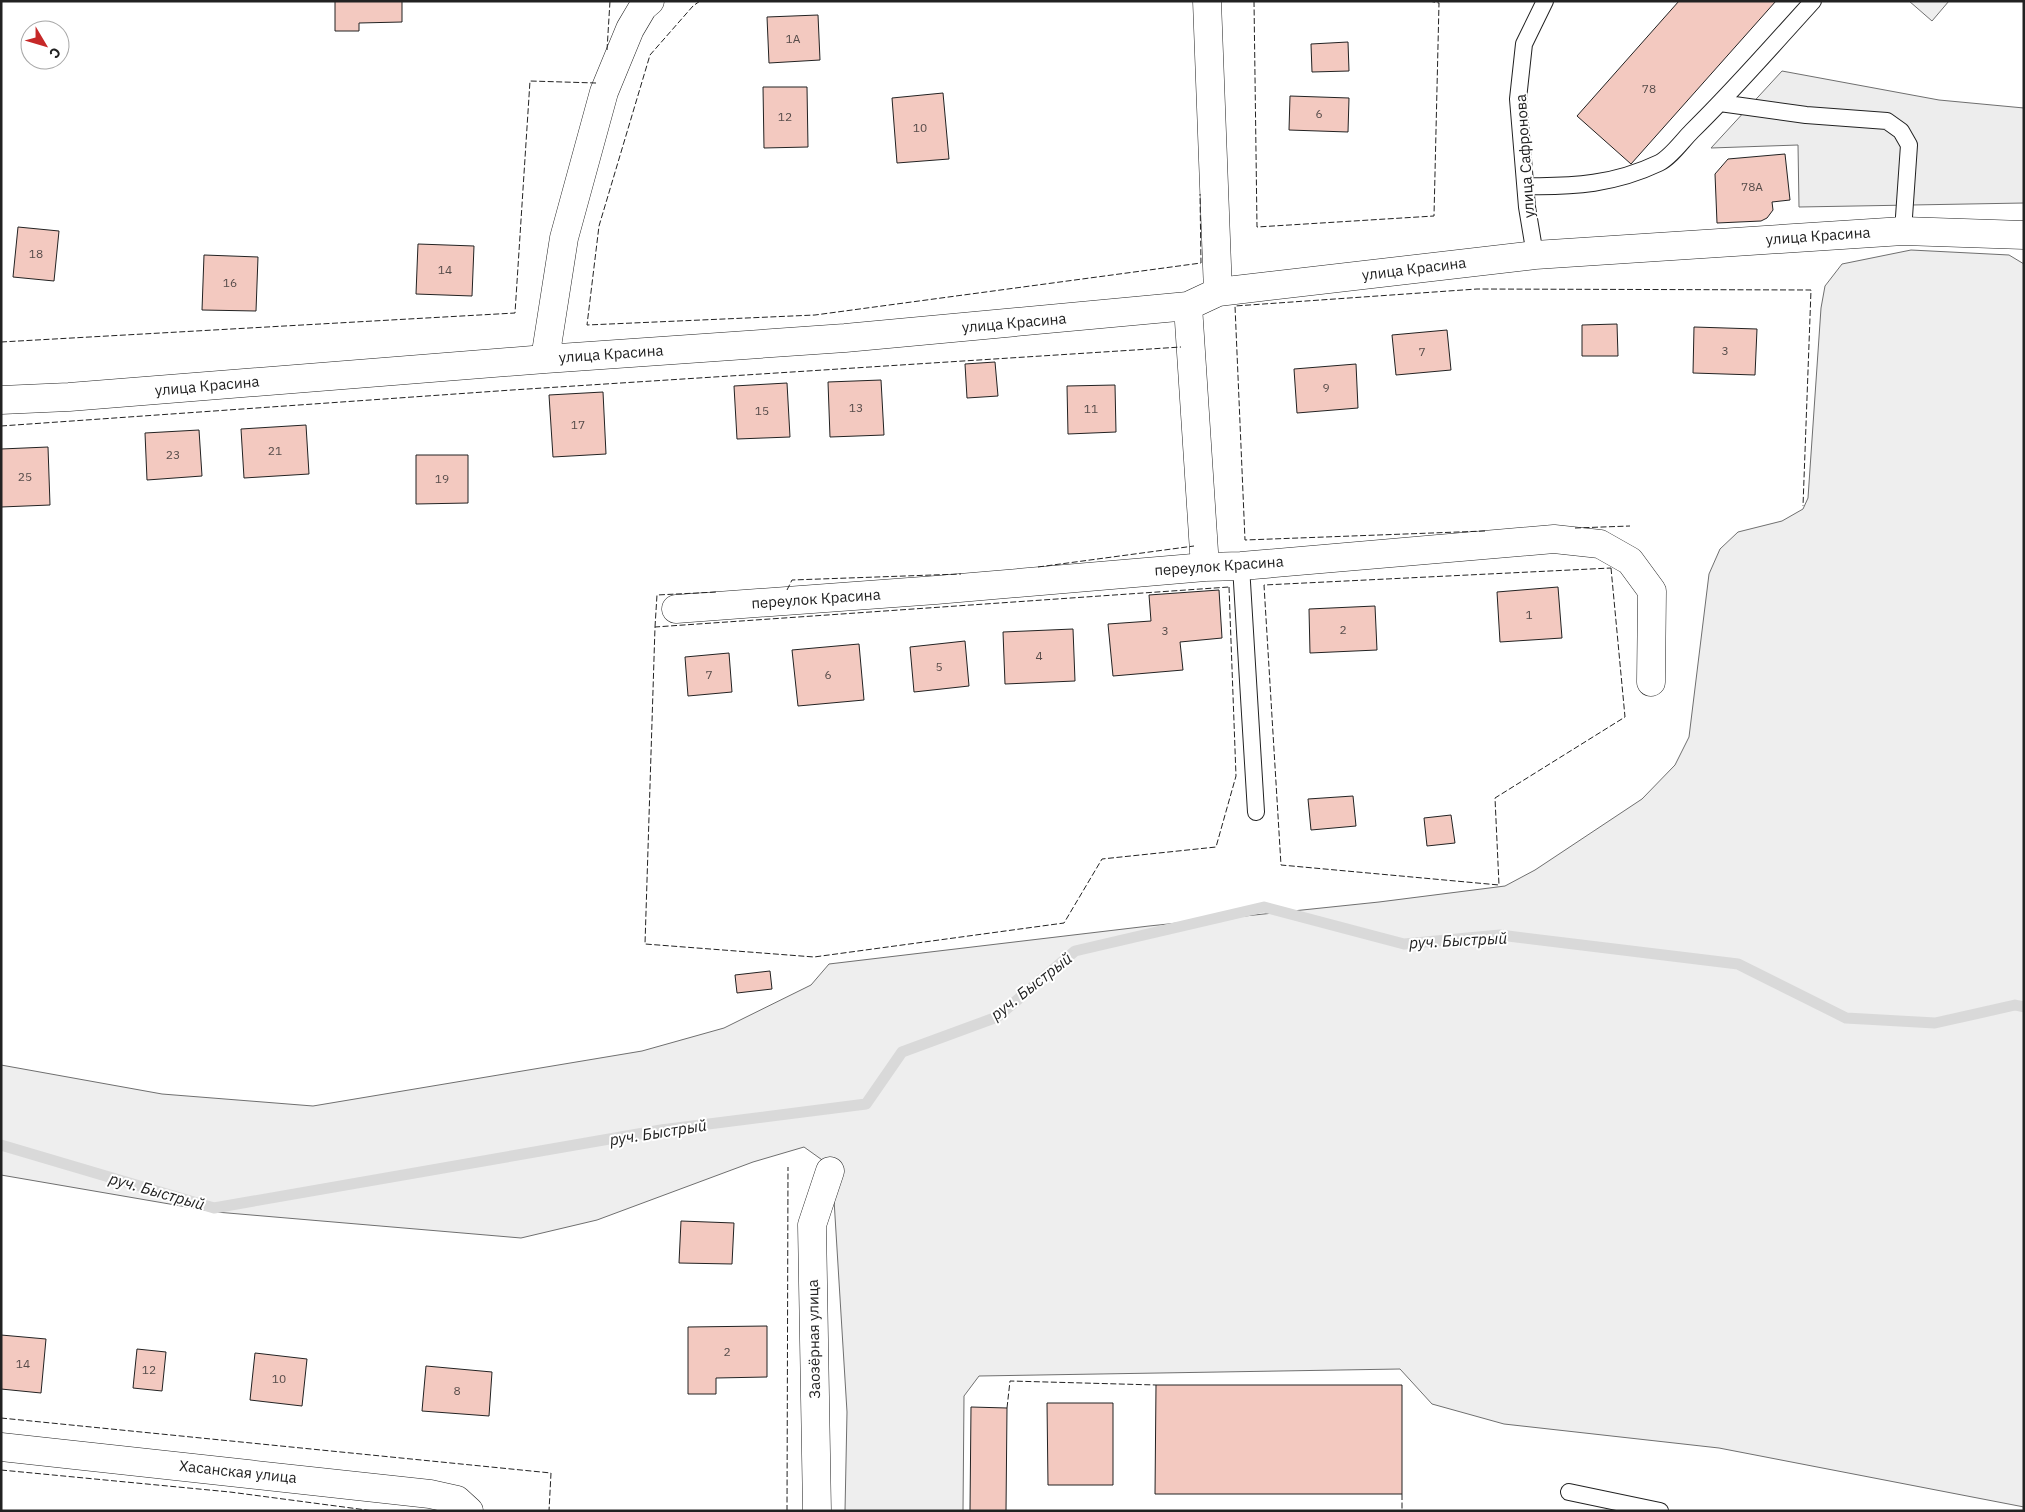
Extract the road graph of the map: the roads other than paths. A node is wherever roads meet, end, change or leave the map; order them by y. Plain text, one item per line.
1 (650, 1) edge
2 (1207, 1) edge
3 (1545, 1) edge
4 (1813, 1) edge
5 (1720, 103) junction
6 (1526, 186) junction
7 (1903, 231) junction
8 (2024, 235) edge
9 (1535, 255) junction
10 (1218, 292) junction
11 (1188, 306) junction
12 (545, 358) junction
13 (1, 400) edge
14 (1204, 566) junction
15 (1241, 566) junction
16 (676, 609) dead end
17 (1651, 682) dead end
18 (1256, 812) dead end
19 (830, 1171) dead end
20 (1, 1447) edge
21 (1569, 1492) dead end
22 (469, 1511) edge
23 (817, 1511) edge
24 (1660, 1511) edge

1 - 12 street
2 - 10 street
3 - 6 lane, улица Сафронова
4 - 5 lane
5 - 6 lane
5 - 7 lane
6 - 9 lane, улица Сафронова
7 - 8 street, улица Красина
7 - 9 street, улица Красина
9 - 10 street, улица Красина
10 - 11 street, улица Красина
11 - 12 street, улица Красина
11 - 14 street
12 - 13 street, улица Красина
14 - 15 street, переулок Красина
14 - 16 street, переулок Красина
15 - 17 street, переулок Красина
15 - 18 lane
19 - 23 street, Заозёрная улица
20 - 22 street, Хасанская улица
21 - 24 lane

